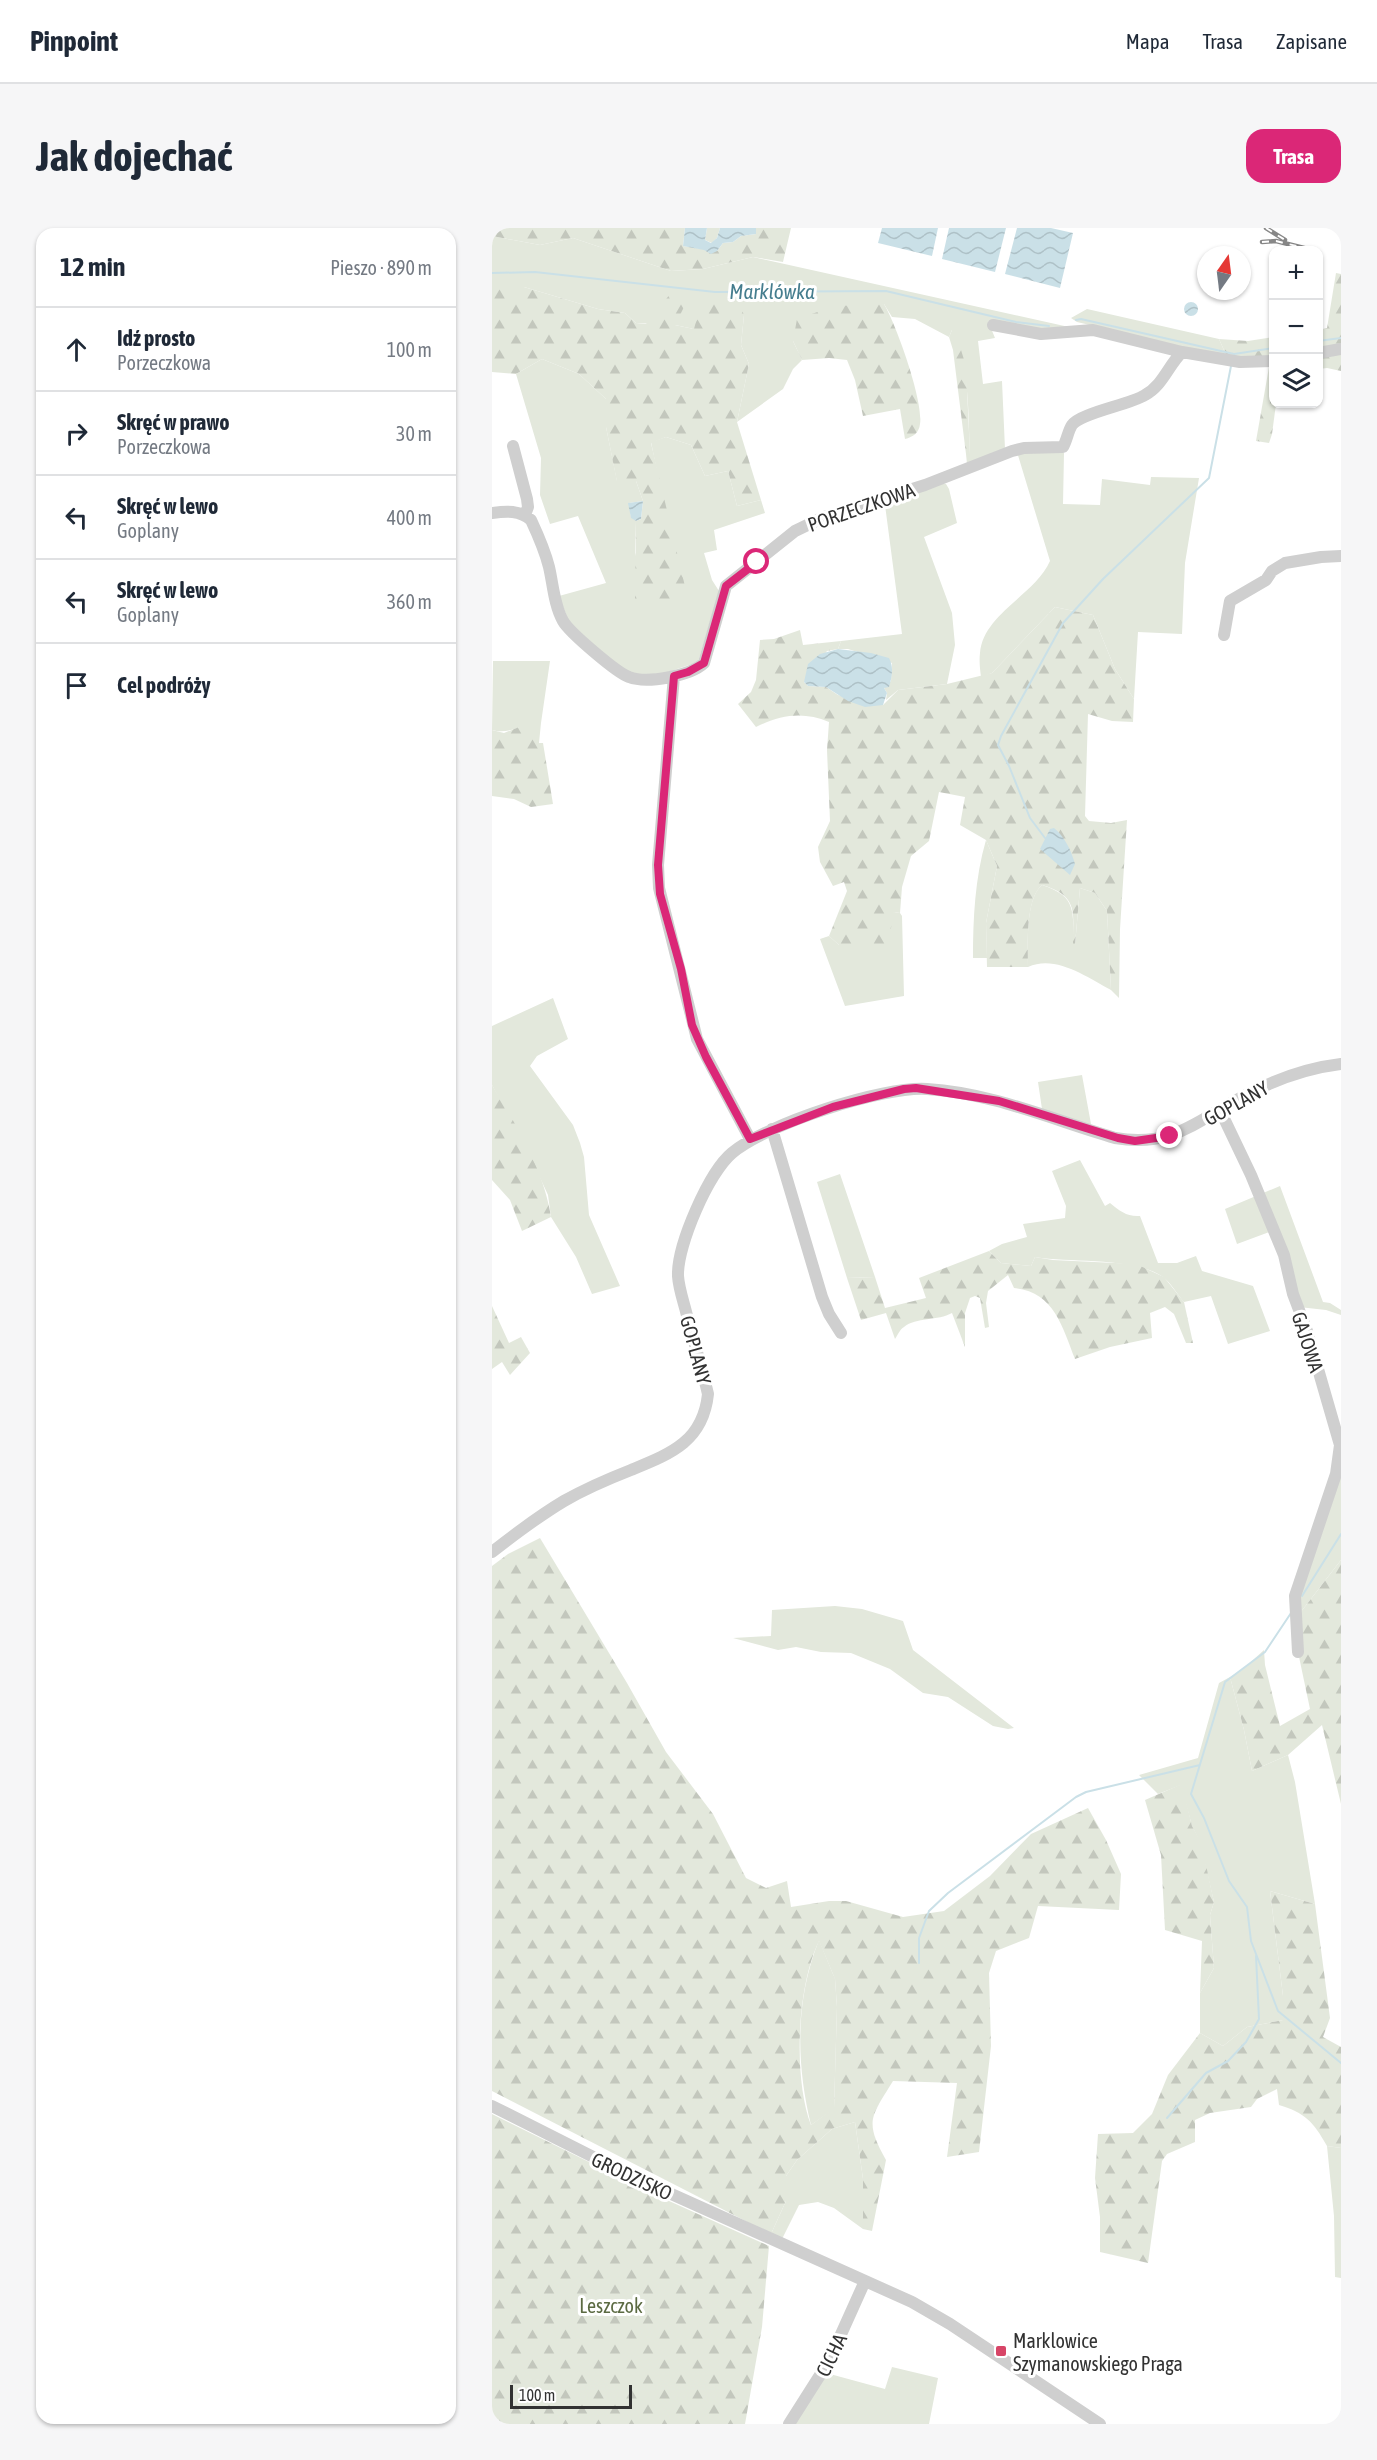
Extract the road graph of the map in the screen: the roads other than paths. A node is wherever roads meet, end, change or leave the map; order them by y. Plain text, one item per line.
1 (993, 325) dead end
2 (1341, 349) edge
3 (1182, 352) junction
4 (1323, 352) edge
5 (1269, 361) edge
6 (513, 446) dead end
7 (492, 513) edge
8 (525, 515) junction
9 (1341, 556) edge
10 (1224, 635) dead end
11 (674, 676) junction
12 (1341, 1064) edge
13 (1220, 1110) junction
14 (772, 1129) junction
15 (750, 1139) junction
16 (841, 1333) dead end
17 (492, 1552) edge
18 (1298, 1652) dead end
19 (492, 2106) edge
20 (865, 2281) junction
21 (789, 2424) edge
22 (1100, 2424) edge

1 - 3 street
2 - 4 street
3 - 5 street
3 - 11 street, PORZECZKOWA
6 - 8 street, PORZECZKOWA
7 - 8 street
8 - 11 street, PORZECZKOWA
9 - 10 street
11 - 15 street
12 - 13 street, GOPLANY
13 - 14 street, GOPLANY
13 - 18 street, GAJOWA
14 - 15 street, GOPLANY
14 - 16 street
15 - 17 street, GOPLANY
19 - 20 street, GRODZISKO
20 - 21 street, CICHA
20 - 22 street, GRODZISKO

